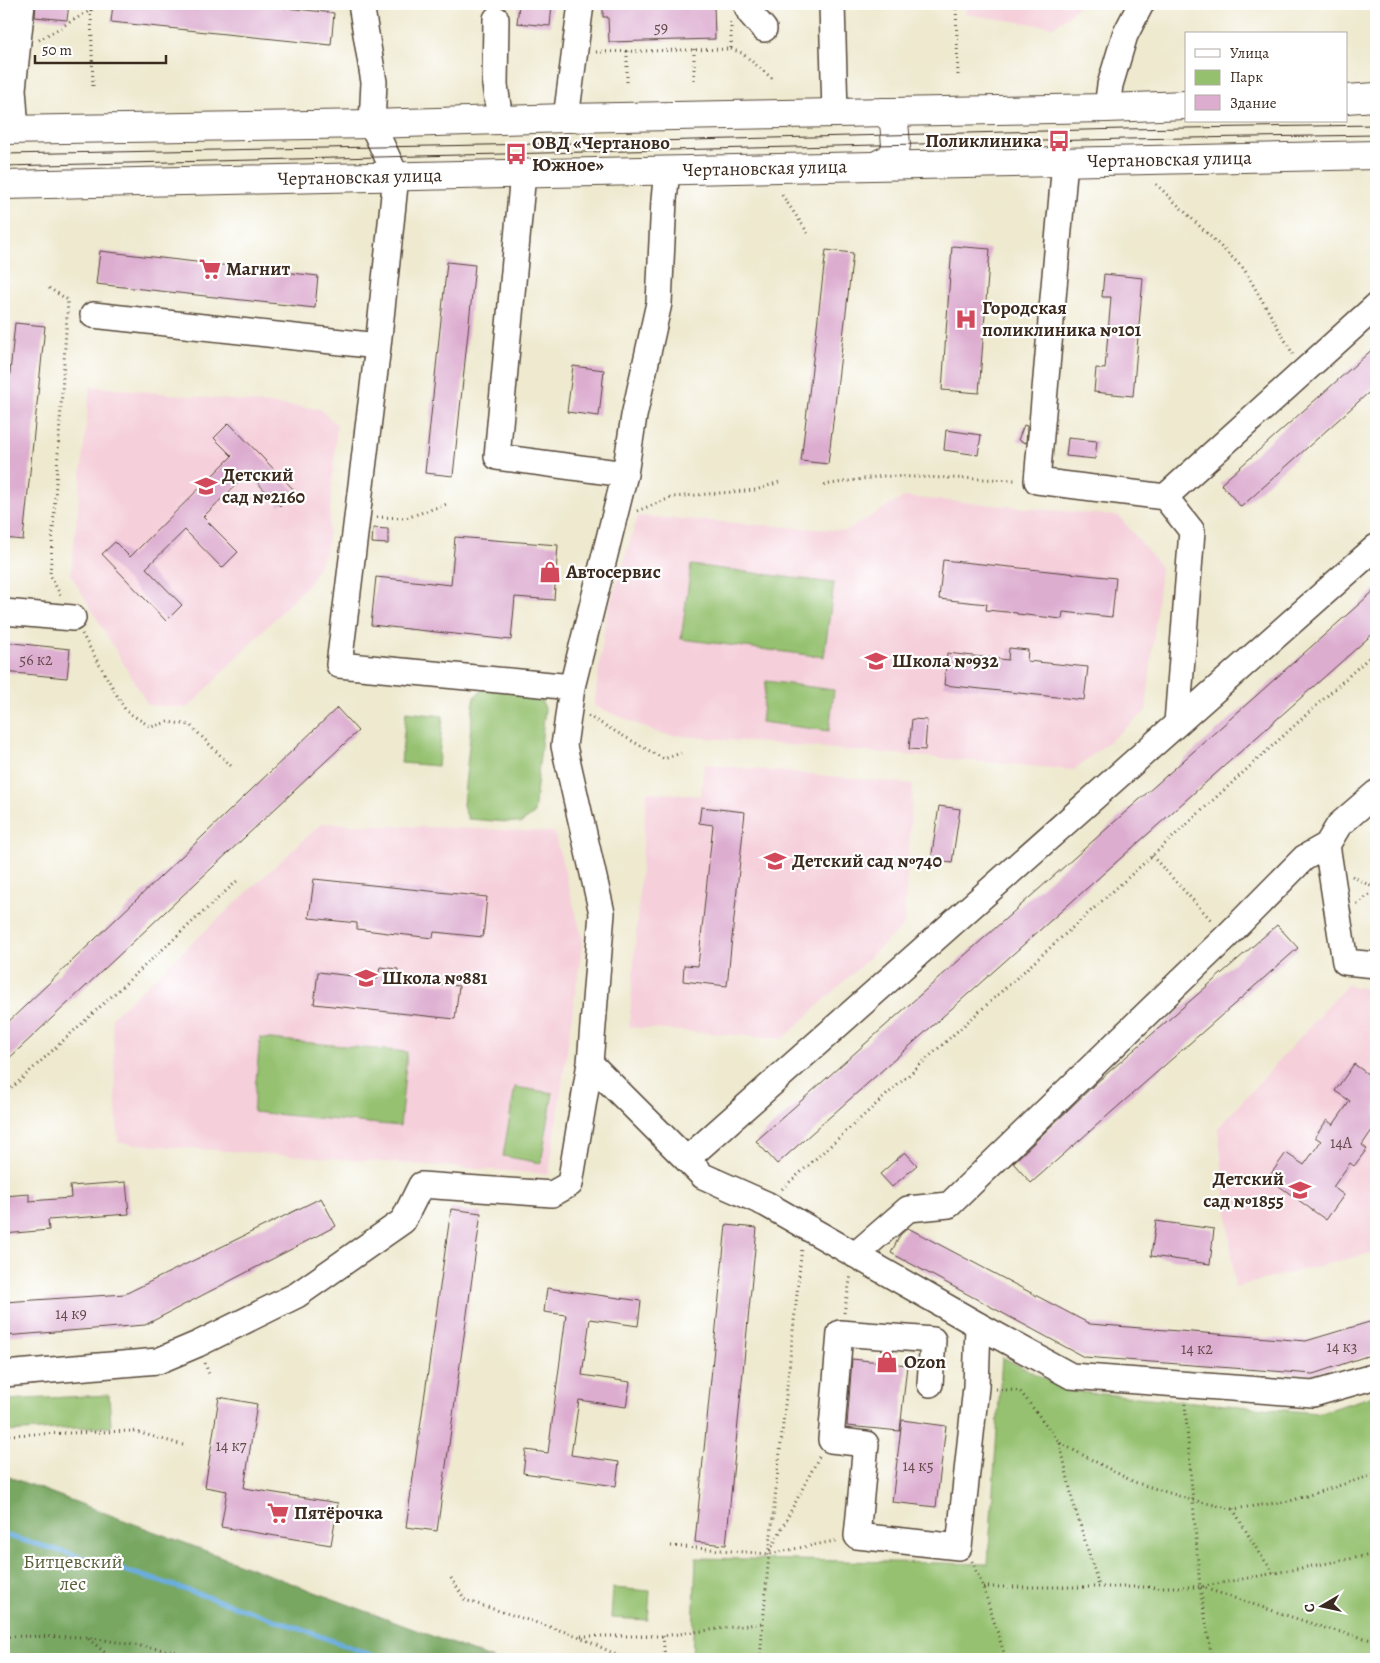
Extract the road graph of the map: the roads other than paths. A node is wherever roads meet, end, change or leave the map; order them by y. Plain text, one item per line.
1 (22, 4) edge
2 (361, 4) edge
3 (581, 4) edge
4 (832, 4) edge
5 (1141, 4) edge
6 (738, 12) edge
7 (496, 19) dead end
8 (764, 29) dead end
9 (1376, 97) edge
10 (1348, 98) edge
11 (1185, 105) edge
12 (1107, 108) junction
13 (884, 112) junction
14 (835, 113) junction
15 (566, 118) junction
16 (500, 120) junction
17 (372, 124) junction
18 (10, 130) edge
19 (1376, 154) edge
20 (1065, 161) junction
21 (877, 165) junction
22 (667, 170) junction
23 (523, 173) junction
24 (396, 176) junction
25 (4, 185) edge
26 (1376, 306) edge
27 (93, 315) dead end
28 (378, 346) junction
29 (625, 474) junction
30 (1165, 497) junction
31 (1376, 547) edge
32 (4, 612) edge
33 (73, 618) road end
34 (572, 687) junction
35 (1177, 723) junction
36 (1376, 793) edge
37 (1327, 844) junction
38 (1376, 965) edge
39 (590, 1063) junction
40 (688, 1159) junction
41 (855, 1255) junction
42 (936, 1301) junction
43 (978, 1325) junction
44 (933, 1340) junction
45 (4, 1374) edge
46 (1376, 1376) edge
47 (930, 1384) dead end

1 - 18 lane
2 - 17 lane
3 - 15 lane
4 - 14 lane
5 - 12 lane
6 - 8 lane
7 - 16 lane
9 - 10 main road
11 - 12 main road
12 - 13 main road
13 - 14 main road
13 - 21 main road
14 - 15 main road
15 - 16 main road
16 - 17 main road
17 - 18 main road
17 - 24 lane
19 - 20 main road, Чертановская улица
20 - 21 main road, Чертановская улица
20 - 30 lane
21 - 22 main road, Чертановская улица
22 - 23 main road, Чертановская улица
22 - 29 lane
23 - 24 main road, Чертановская улица
23 - 29 lane
24 - 25 main road, Чертановская улица
24 - 28 lane
26 - 30 lane
27 - 28 lane
28 - 34 lane
29 - 34 lane
30 - 35 lane
31 - 35 lane
32 - 33 lane
34 - 39 lane
35 - 40 lane
36 - 37 lane
37 - 38 lane
37 - 41 lane
39 - 40 lane
39 - 45 lane
40 - 41 lane
41 - 42 lane
42 - 43 lane
42 - 44 lane
43 - 44 lane
43 - 46 lane
44 - 47 lane

